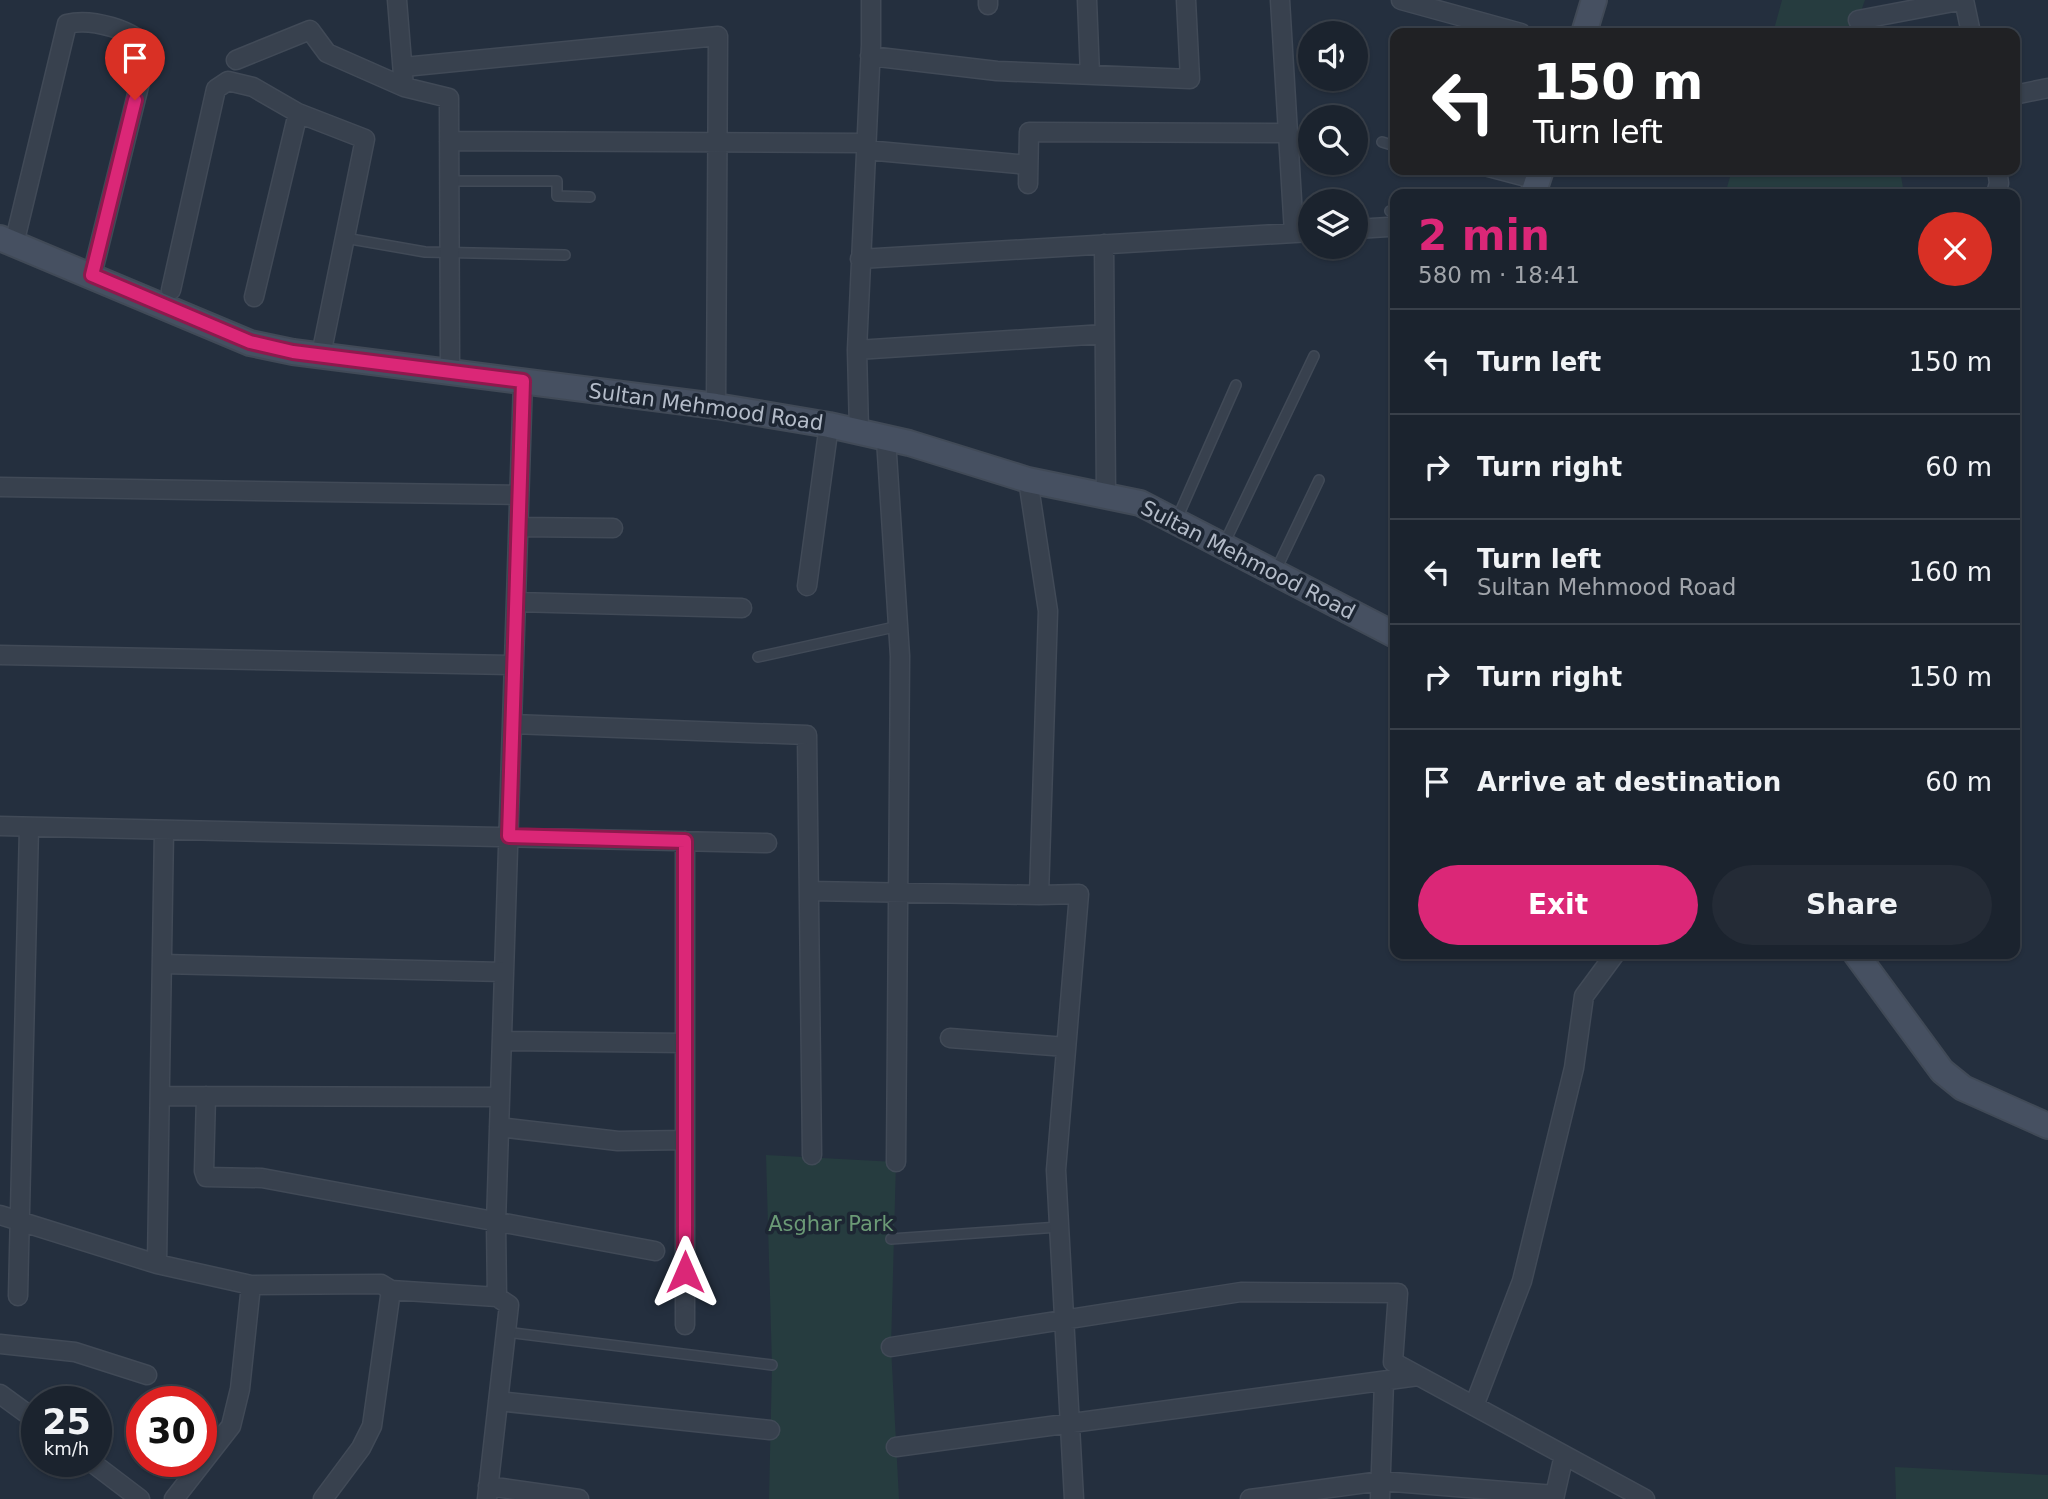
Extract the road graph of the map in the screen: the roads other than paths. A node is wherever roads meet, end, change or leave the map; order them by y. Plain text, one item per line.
1 (397, 0) edge
2 (871, 0) edge
3 (1087, 0) edge
4 (1186, 0) edge
5 (1280, 0) edge
6 (1401, 0) edge
7 (1594, 0) edge
8 (1429, 4) edge
9 (1858, 20) dead end
10 (1505, 28) edge
11 (1586, 28) edge
12 (1969, 28) edge
13 (870, 56) junction
14 (236, 60) dead end
15 (404, 67) junction
16 (1090, 75) junction
17 (404, 87) junction
18 (2048, 88) edge
19 (2020, 94) edge
20 (298, 113) junction
21 (1288, 133) junction
22 (449, 141) junction
23 (716, 142) junction
24 (1382, 142) dead end
25 (1390, 144) edge
26 (866, 146) junction
27 (1028, 165) junction
28 (1503, 175) edge
29 (449, 181) junction
30 (1537, 183) edge
31 (1028, 184) dead end
32 (590, 197) dead end
33 (1298, 204) edge
34 (1390, 217) edge
35 (1368, 225) edge
36 (1298, 232) edge
37 (345, 237) junction
38 (7, 241) edge
39 (1104, 244) junction
40 (449, 253) junction
41 (565, 255) dead end
42 (860, 259) junction
43 (92, 275) junction
44 (171, 290) dead end
45 (254, 297) dead end
46 (1104, 334) junction
47 (857, 350) junction
48 (321, 355) junction
49 (1314, 356) dead end
50 (450, 370) junction
51 (523, 381) junction
52 (1236, 385) dead end
53 (716, 406) junction
54 (829, 425) junction
55 (859, 431) junction
56 (886, 439) junction
57 (1028, 480) junction
58 (1319, 480) dead end
59 (0, 486) edge
60 (519, 495) junction
61 (1106, 495) junction
62 (1176, 521) junction
63 (519, 527) junction
64 (613, 528) dead end
65 (1223, 545) junction
66 (1275, 572) junction
67 (807, 586) dead end
68 (516, 602) junction
69 (742, 608) dead end
70 (899, 626) junction
71 (1390, 632) edge
72 (0, 654) edge
73 (758, 657) dead end
74 (514, 665) junction
75 (512, 724) junction
76 (0, 826) edge
77 (29, 827) junction
78 (164, 830) junction
79 (509, 836) junction
80 (685, 841) junction
81 (767, 842) dead end
82 (809, 891) junction
83 (898, 893) junction
84 (1039, 895) junction
85 (1611, 959) edge
86 (1860, 959) edge
87 (162, 964) junction
88 (504, 972) junction
89 (950, 1038) dead end
90 (502, 1041) junction
91 (685, 1043) junction
92 (1066, 1047) junction
93 (160, 1096) junction
94 (206, 1096) junction
95 (500, 1097) junction
96 (2048, 1126) edge
97 (499, 1127) junction
98 (685, 1140) junction
99 (812, 1156) dead end
100 (896, 1162) dead end
101 (0, 1214) edge
102 (20, 1221) junction
103 (496, 1223) junction
104 (1059, 1227) junction
105 (891, 1239) dead end
106 (655, 1251) dead end
107 (158, 1264) junction
108 (251, 1285) junction
109 (391, 1290) junction
110 (18, 1296) dead end
111 (497, 1297) junction
112 (1064, 1320) junction
113 (685, 1325) dead end
114 (506, 1332) junction
115 (0, 1344) edge
116 (891, 1347) dead end
117 (772, 1365) dead end
118 (147, 1375) dead end
119 (1418, 1376) junction
120 (1384, 1381) junction
121 (0, 1394) edge
122 (498, 1401) junction
123 (1474, 1406) junction
124 (21, 1409) edge
125 (1070, 1424) junction
126 (770, 1430) dead end
127 (897, 1447) dead end
128 (1564, 1455) junction
129 (111, 1477) edge
130 (1380, 1490) edge
131 (487, 1492) edge
132 (1555, 1497) edge
133 (140, 1499) edge
134 (174, 1499) edge
135 (324, 1499) edge
136 (579, 1499) edge
137 (1074, 1499) edge
138 (1250, 1499) edge
139 (1645, 1499) edge

1 - 15 street
2 - 13 street
3 - 16 street
4 - 16 street
5 - 21 street
6 - 8 street
7 - 11 street
8 - 10 street
9 - 12 street
13 - 16 street
13 - 26 street
14 - 17 street
15 - 17 street
15 - 23 street
17 - 22 street
18 - 19 street
20 - 37 street
20 - 44 street
20 - 45 street
21 - 27 street
21 - 33 street
22 - 23 street
22 - 29 street
23 - 26 street
23 - 53 street
24 - 25 lane
26 - 27 street
26 - 42 street
27 - 31 street
28 - 30 lane
29 - 32 lane
29 - 40 street
34 - 35 street
36 - 39 street
37 - 40 lane
37 - 48 street
38 - 43 street, Sultan Mehmood Road
38 - 43 street
39 - 42 street
39 - 46 street
40 - 41 lane
40 - 50 street
42 - 47 street
43 - 48 street, Sultan Mehmood Road
46 - 47 street
46 - 61 street
47 - 55 street
48 - 50 street, Sultan Mehmood Road
49 - 65 lane
50 - 51 street, Sultan Mehmood Road
51 - 53 street, Sultan Mehmood Road
51 - 60 street
52 - 62 lane
53 - 54 street, Sultan Mehmood Road
54 - 55 street, Sultan Mehmood Road
54 - 67 street
55 - 56 street, Sultan Mehmood Road
56 - 57 street, Sultan Mehmood Road
56 - 70 street
57 - 61 street, Sultan Mehmood Road
57 - 84 street
58 - 66 lane
59 - 60 street
60 - 63 street
61 - 62 street, Sultan Mehmood Road
62 - 65 street, Sultan Mehmood Road
63 - 64 street
63 - 68 street
65 - 66 street, Sultan Mehmood Road
66 - 71 street, Sultan Mehmood Road
68 - 69 street
68 - 74 street
70 - 73 lane
70 - 83 street
72 - 74 street
74 - 75 street
75 - 79 street
75 - 82 street
76 - 77 street
77 - 78 street
77 - 102 street
78 - 79 street
78 - 87 street
79 - 80 street
79 - 88 street
80 - 81 street
80 - 91 street
82 - 83 street
82 - 99 street
83 - 84 street
83 - 100 street
84 - 92 street
85 - 123 street
86 - 96 street
87 - 88 street
87 - 93 street
88 - 90 street
89 - 92 street
90 - 91 street
90 - 95 street
91 - 98 street
92 - 104 street
93 - 94 street
93 - 107 street
94 - 95 street
94 - 103 street
95 - 97 street
97 - 98 street
97 - 103 street
98 - 113 street
101 - 102 street
102 - 107 street
102 - 110 street
103 - 106 street
103 - 111 street
104 - 105 lane
104 - 112 street
107 - 108 street
108 - 109 street
108 - 134 street
109 - 111 street
109 - 135 street
111 - 114 street
112 - 116 street
112 - 119 street
112 - 125 street
114 - 117 lane
114 - 122 street
115 - 118 street
119 - 120 street
119 - 123 street
120 - 125 street
120 - 130 street
121 - 124 street
122 - 126 street
122 - 131 street
123 - 128 street
125 - 127 street
125 - 137 street
128 - 132 street
128 - 139 street
129 - 133 street
130 - 132 street
130 - 138 street
131 - 136 street

